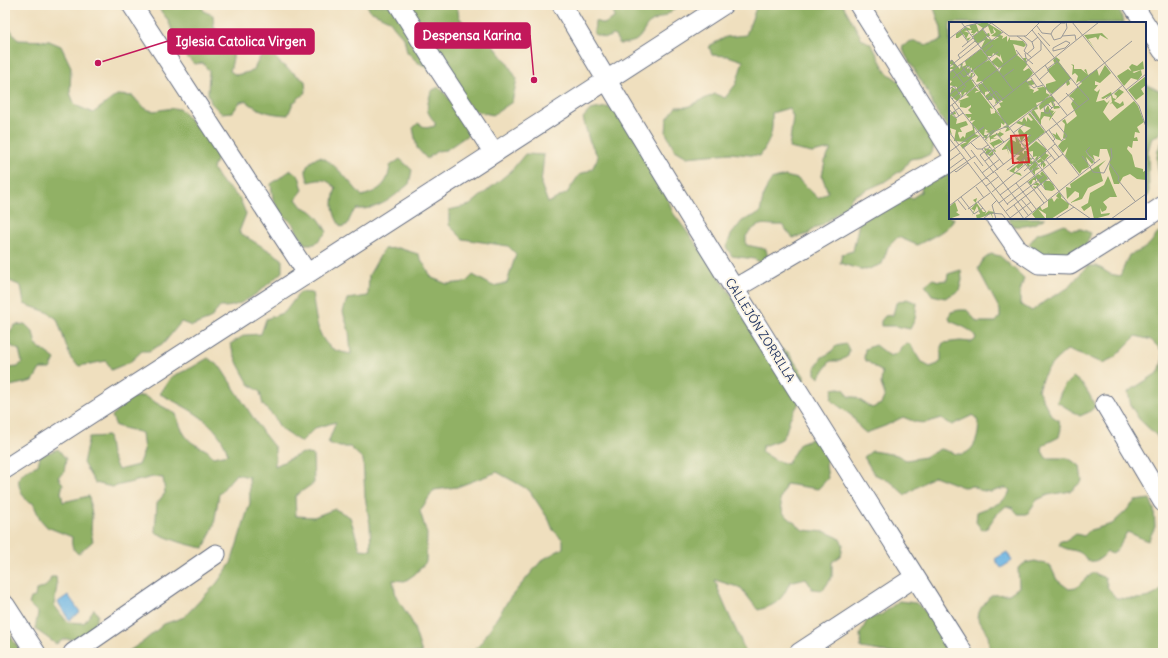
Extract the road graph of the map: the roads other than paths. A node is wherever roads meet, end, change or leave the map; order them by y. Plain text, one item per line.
1 (132, 5) edge
2 (399, 5) edge
3 (562, 5) edge
4 (722, 5) edge
5 (859, 5) edge
6 (1134, 5) edge
7 (1145, 22) edge
8 (1146, 24) edge
9 (1163, 51) edge
10 (607, 81) junction
11 (949, 148) edge
12 (494, 153) junction
13 (949, 163) edge
14 (1163, 206) edge
15 (1146, 217) edge
16 (997, 219) edge
17 (1143, 219) edge
18 (307, 274) junction
19 (734, 289) junction
20 (1105, 404) dead end
21 (5, 469) edge
22 (1163, 502) edge
23 (216, 554) dead end
24 (915, 577) junction
25 (5, 605) edge
26 (36, 653) edge
27 (73, 653) edge
28 (799, 653) edge
29 (963, 653) edge

1 - 18 street
2 - 12 street
3 - 10 street, CALLEJÓN ZORRILLA
4 - 10 street
5 - 11 street
6 - 7 street
8 - 9 street
10 - 12 street
10 - 19 street, CALLEJÓN ZORRILLA
12 - 18 street
13 - 19 street
14 - 15 street
16 - 17 street
18 - 21 street
19 - 24 street, CALLEJÓN ZORRILLA
20 - 22 street
23 - 27 street
24 - 28 street
24 - 29 street, CALLEJÓN ZORRILLA
25 - 26 street

